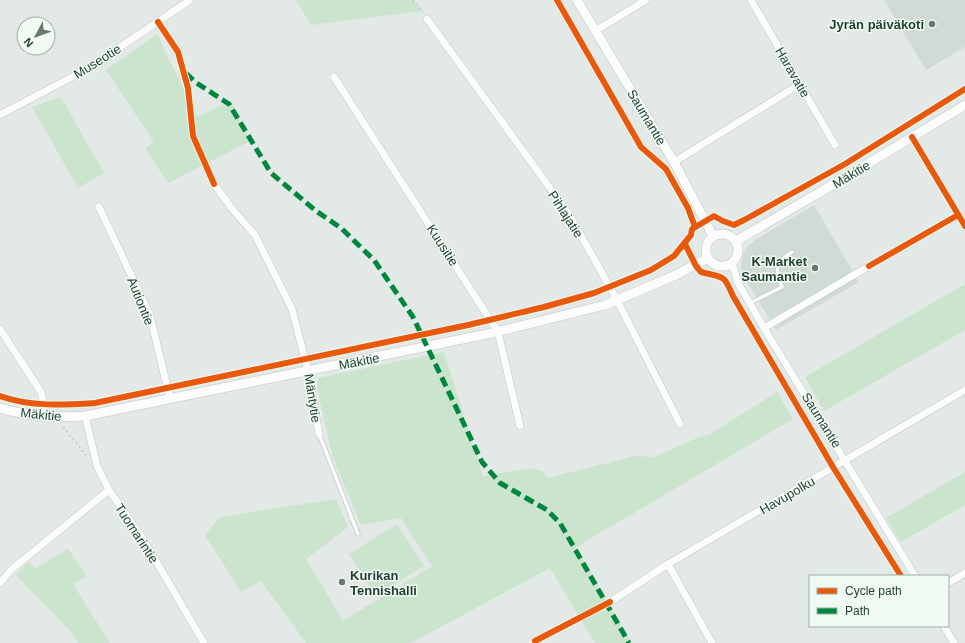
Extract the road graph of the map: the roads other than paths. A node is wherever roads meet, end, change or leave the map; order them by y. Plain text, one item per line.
1 (190, 0) edge
2 (577, 0) edge
3 (646, 0) edge
4 (751, 0) edge
5 (427, 19) road end
6 (595, 30) junction
7 (334, 77) dead end
8 (800, 84) junction
9 (965, 105) edge
10 (0, 115) edge
11 (834, 145) dead end
12 (674, 162) junction
13 (214, 184) dead end
14 (99, 207) dead end
15 (713, 236) junction
16 (736, 241) junction
17 (792, 252) dead end
18 (708, 258) junction
19 (732, 263) junction
20 (869, 266) dead end
21 (617, 300) junction
22 (750, 303) junction
23 (0, 328) edge
24 (764, 328) junction
25 (498, 332) junction
26 (308, 371) junction
27 (965, 390) edge
28 (170, 399) junction
29 (2, 410) edge
30 (44, 416) junction
31 (85, 416) junction
32 (680, 424) dead end
33 (520, 426) dead end
34 (319, 434) joint
35 (846, 461) junction
36 (109, 490) junction
37 (358, 534) dead end
38 (668, 564) junction
39 (965, 573) edge
40 (914, 575) edge
41 (949, 582) edge
42 (0, 583) edge
43 (610, 602) dead end
44 (945, 627) edge
45 (204, 643) edge
46 (712, 643) edge
47 (954, 643) edge

1 - 10 street, Museotie
2 - 6 street, Saumantie
3 - 6 street
4 - 8 street, Haravatie
5 - 21 street, Pihlajatie
6 - 12 street, Saumantie
7 - 25 street, Kuusitie
8 - 11 street, Haravatie
8 - 12 street
9 - 16 street, Mäkitie
12 - 15 street, Saumantie
13 - 26 street, Mäntytie
14 - 28 street, Autiontie
15 - 16 street
15 - 18 street
16 - 19 street
17 - 22 lane
18 - 19 street
18 - 21 street, Mäkitie
19 - 22 street, Saumantie
20 - 24 street
21 - 25 street, Mäkitie
21 - 32 street, Pihlajatie
22 - 24 street, Saumantie
23 - 30 street
24 - 35 street, Saumantie
25 - 26 street, Mäkitie
25 - 33 street, Kuusitie
26 - 28 street, Mäkitie
26 - 34 street, Mäntytie
27 - 35 street, Havupolku
28 - 31 street, Mäkitie
29 - 30 street, Mäkitie
30 - 31 street, Mäkitie
31 - 36 street, Tuomarintie
34 - 37 lane, Mäntytie
35 - 38 street, Havupolku
35 - 40 street, Saumantie
36 - 42 street
36 - 45 street, Tuomarintie
38 - 43 street, Havupolku
38 - 46 street
39 - 41 street
44 - 47 street

